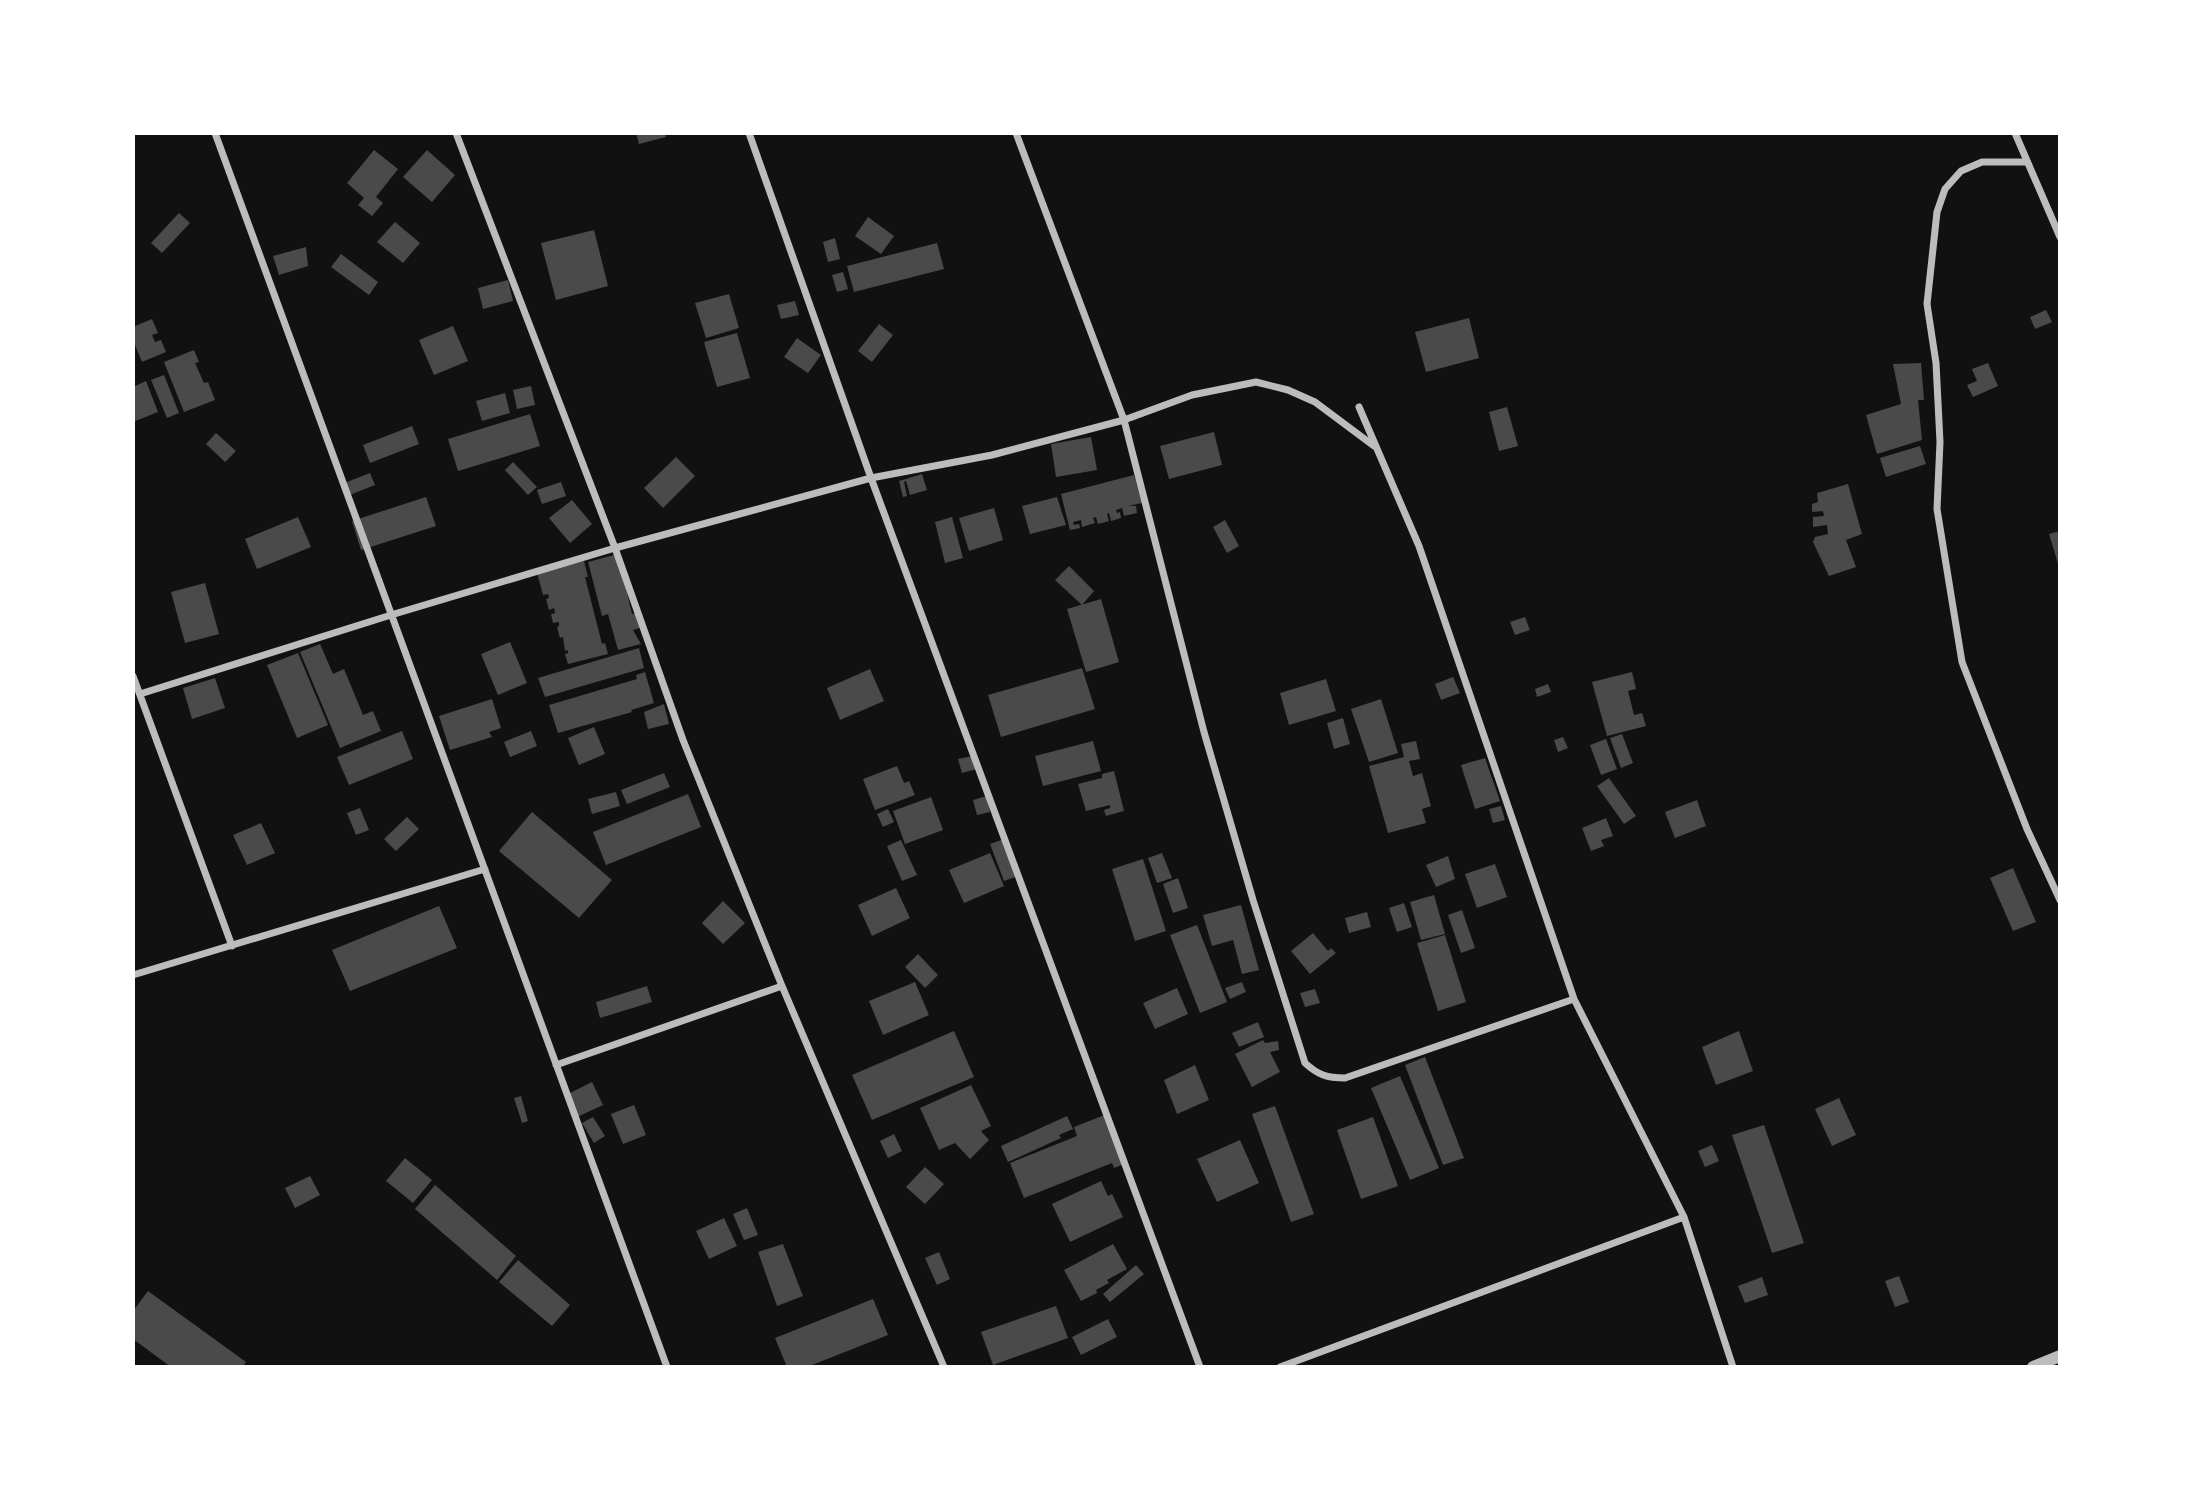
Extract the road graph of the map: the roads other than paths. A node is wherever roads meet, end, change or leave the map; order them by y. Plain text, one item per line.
1 (215, 133) edge
2 (456, 133) edge
3 (749, 133) edge
4 (1016, 133) edge
5 (2015, 133) edge
6 (2026, 162) junction
7 (2060, 237) edge
8 (1359, 407) dead end
9 (1124, 420) junction
10 (1374, 446) junction
11 (871, 478) junction
12 (615, 548) junction
13 (391, 615) junction
14 (133, 676) edge
15 (139, 694) junction
16 (485, 869) junction
17 (2060, 900) edge
18 (232, 946) junction
19 (133, 975) edge
20 (782, 986) junction
21 (1574, 999) junction
22 (556, 1065) junction
23 (1684, 1217) junction
24 (2060, 1356) edge
25 (667, 1367) edge
26 (944, 1367) edge
27 (1200, 1367) edge
28 (1280, 1367) edge
29 (1733, 1367) edge
30 (2033, 1367) edge

1 - 13 street
2 - 12 street
3 - 11 street
4 - 9 street
5 - 6 street
6 - 7 street
6 - 17 street
8 - 10 street
9 - 10 street
9 - 11 street
9 - 21 street
10 - 21 street
11 - 12 street
11 - 27 street
12 - 13 street
12 - 20 street
13 - 15 street
13 - 16 street
14 - 15 street
15 - 18 street
16 - 18 street
16 - 22 street
18 - 19 street
20 - 22 street
20 - 26 street
21 - 23 street
22 - 25 street
23 - 28 street
23 - 29 street
24 - 30 street

